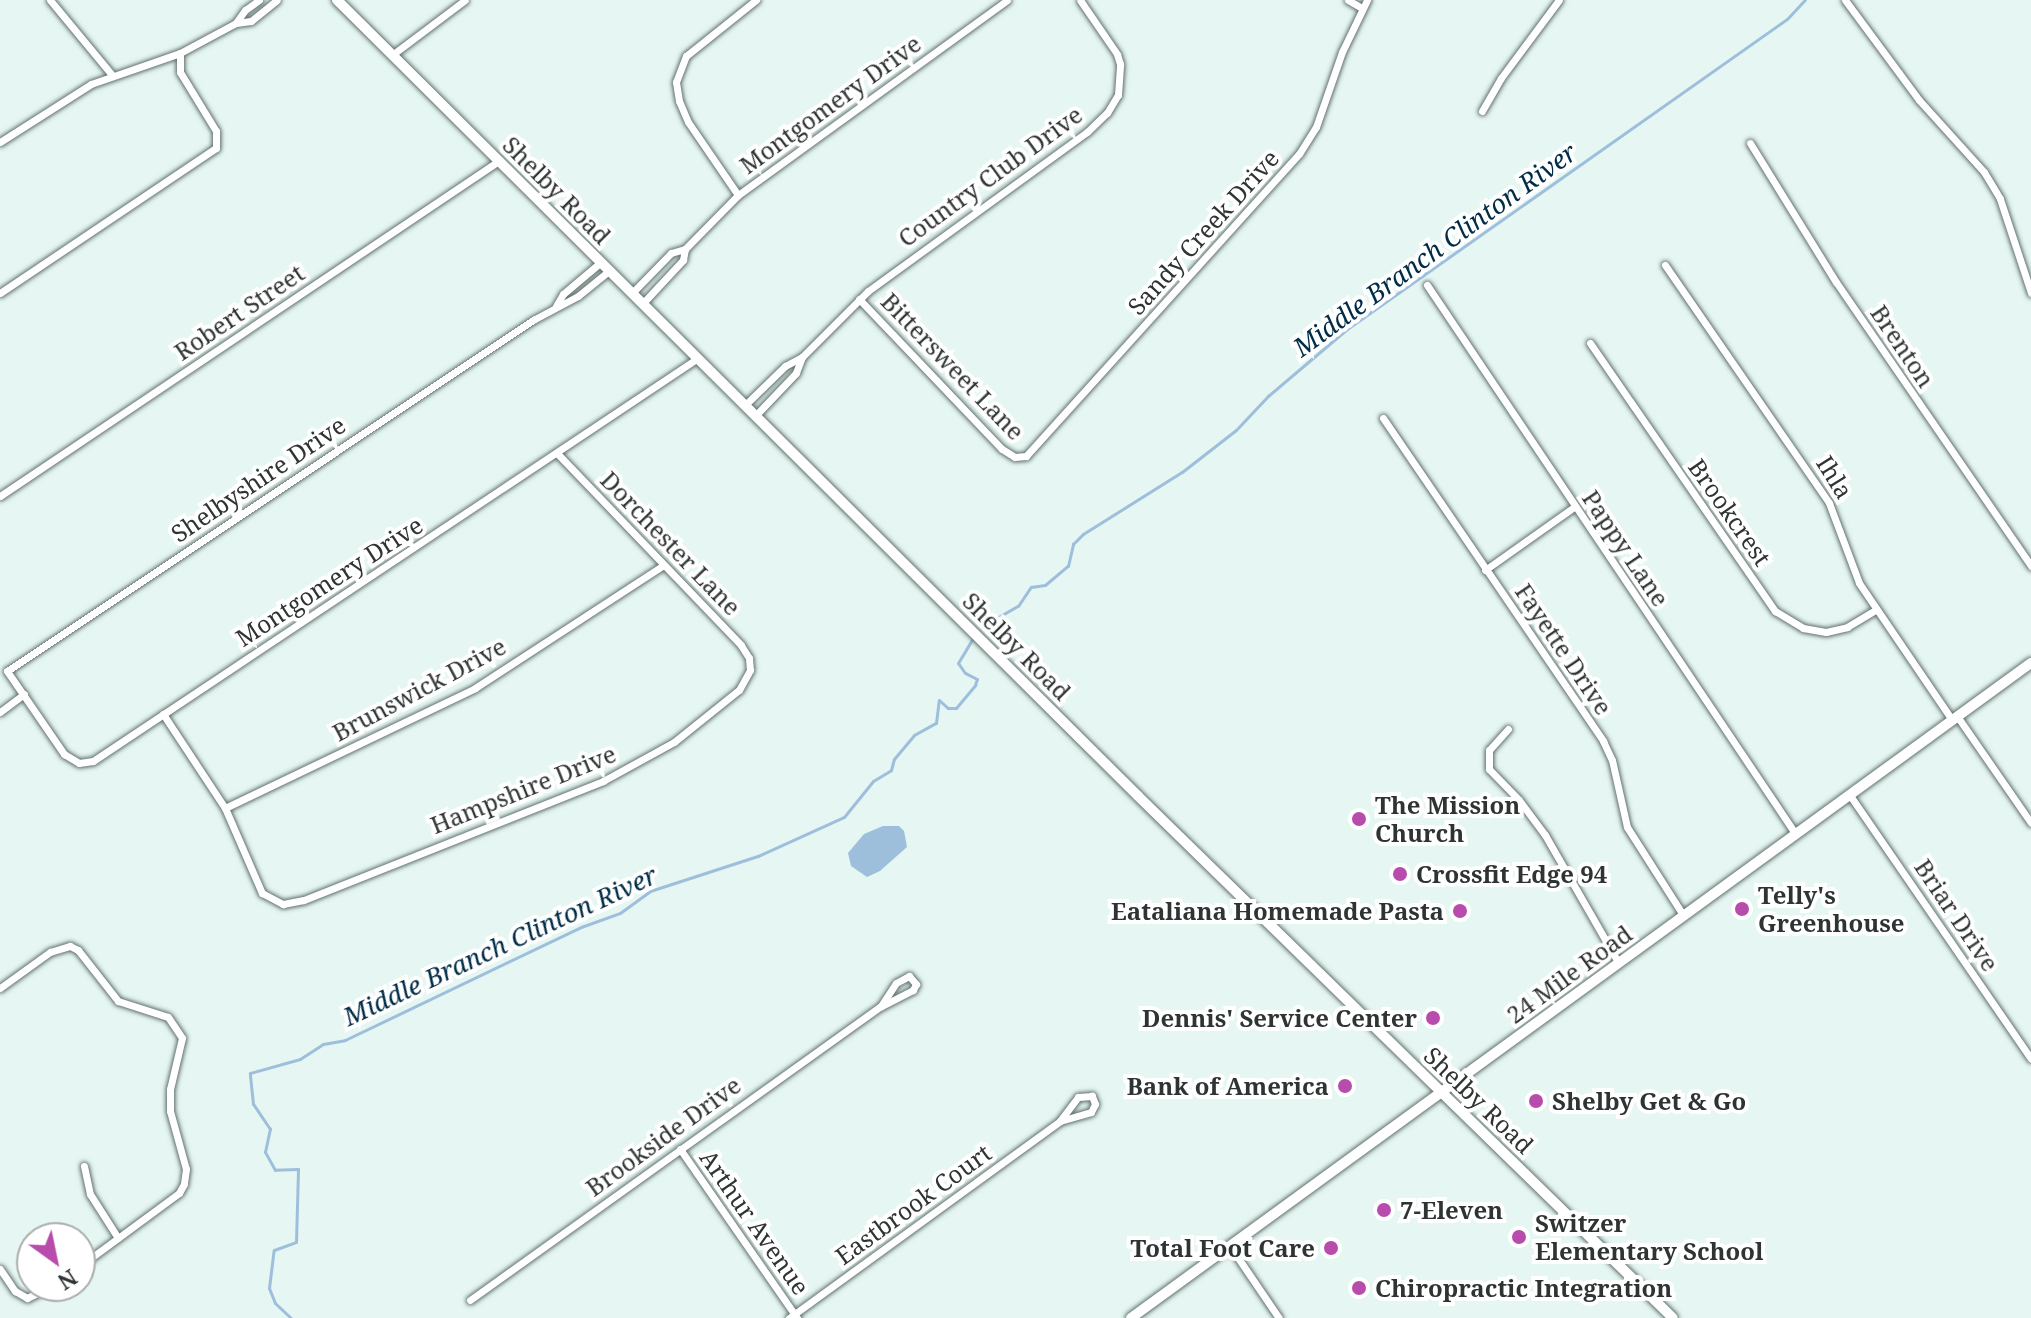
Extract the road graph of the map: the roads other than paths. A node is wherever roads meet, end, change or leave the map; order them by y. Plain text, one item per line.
1 (50, 0) edge
2 (259, 0) edge
3 (277, 0) edge
4 (337, 0) edge
5 (465, 0) edge
6 (756, 0) edge
7 (1007, 0) edge
8 (1080, 0) edge
9 (1348, 0) edge
10 (1559, 0) edge
11 (1845, 0) edge
12 (1364, 4) edge
13 (236, 23) junction
14 (180, 53) junction
15 (392, 55) junction
16 (112, 75) junction
17 (1482, 111) dead end
18 (0, 142) edge
19 (1750, 143) dead end
20 (500, 160) junction
21 (738, 195) junction
22 (685, 249) junction
23 (1665, 265) dead end
24 (606, 266) junction
25 (1427, 285) dead end
26 (0, 293) edge
27 (632, 293) junction
28 (2031, 293) edge
29 (859, 299) junction
30 (643, 303) junction
31 (1590, 343) dead end
32 (802, 357) junction
33 (698, 358) junction
34 (745, 405) junction
35 (756, 415) junction
36 (1383, 418) dead end
37 (558, 454) junction
38 (1020, 458) joint
39 (0, 496) edge
40 (1574, 507) junction
41 (664, 565) junction
42 (2031, 566) edge
43 (1485, 570) junction
44 (1875, 610) junction
45 (750, 662) joint
46 (2031, 663) edge
47 (24, 694) junction
48 (0, 712) edge
49 (163, 714) junction
50 (1955, 718) junction
51 (1508, 729) dead end
52 (1849, 794) junction
53 (225, 808) junction
54 (2031, 823) edge
55 (1795, 833) junction
56 (1683, 915) junction
57 (1618, 962) junction
58 (0, 988) edge
59 (881, 1006) junction
60 (2031, 1059) edge
61 (1441, 1091) junction
62 (1060, 1121) junction
63 (680, 1149) junction
64 (84, 1166) dead end
65 (118, 1238) junction
66 (1230, 1246) junction
67 (96, 1254) edge
68 (0, 1269) edge
69 (16, 1292) edge
70 (470, 1300) dead end
71 (793, 1317) edge
72 (1131, 1318) edge
73 (1279, 1318) edge
74 (1673, 1318) edge

1 - 16 street
2 - 13 street
3 - 13 street
4 - 15 street, Shelby Road
5 - 15 street
6 - 21 street
7 - 21 street, Montgomery Drive
8 - 29 street, Country Club Drive
9 - 12 street
10 - 17 street
11 - 28 street
12 - 38 street, Sandy Creek Drive
13 - 14 street
14 - 16 street
14 - 26 street
15 - 20 street, Shelby Road
16 - 18 street
19 - 42 street, Brenton
20 - 24 street, Shelby Road
20 - 39 street, Robert Street
21 - 22 street, Montgomery Drive
22 - 27 street, Montgomery Drive
22 - 30 street, Montgomery Drive
23 - 44 street, Ihla
24 - 27 street, Shelby Road
24 - 47 street, Shelbyshire Drive
25 - 40 street, Pappy Lane
27 - 30 street, Shelby Road
29 - 32 street, Country Club Drive
29 - 38 street, Bittersweet Lane
30 - 33 street, Shelby Road
31 - 44 street, Brookcrest
32 - 34 street, Country Club Drive
32 - 35 street, Country Club Drive
33 - 34 street, Shelby Road
33 - 37 street, Montgomery Drive
34 - 35 street, Shelby Road
35 - 61 street, Shelby Road
36 - 43 street, Fayette Drive
37 - 41 street, Dorchester Lane
37 - 49 street, Montgomery Drive
40 - 43 street
40 - 55 street, Pappy Lane
41 - 45 street, Dorchester Lane
41 - 53 street, Brunswick Drive
43 - 56 street, Fayette Drive
44 - 50 street, Ihla
45 - 53 street, Hampshire Drive
46 - 50 street, 24 Mile Road
47 - 48 street
47 - 49 street, Montgomery Drive
49 - 53 street
50 - 52 street, 24 Mile Road
50 - 54 street, Ihla
51 - 57 street
52 - 55 street, 24 Mile Road
52 - 60 street, Briar Drive
55 - 56 street, 24 Mile Road
56 - 57 street, 24 Mile Road
57 - 61 street, 24 Mile Road
58 - 65 street
59 - 59 street, Brookside Drive
59 - 63 street, Brookside Drive
61 - 66 street, 24 Mile Road
61 - 74 street, Shelby Road
62 - 62 street, Eastbrook Court
62 - 71 street, Eastbrook Court
63 - 70 street, Brookside Drive
63 - 71 street, Arthur Avenue
64 - 65 street
65 - 67 street
66 - 72 street, 24 Mile Road
66 - 73 street
68 - 69 street

